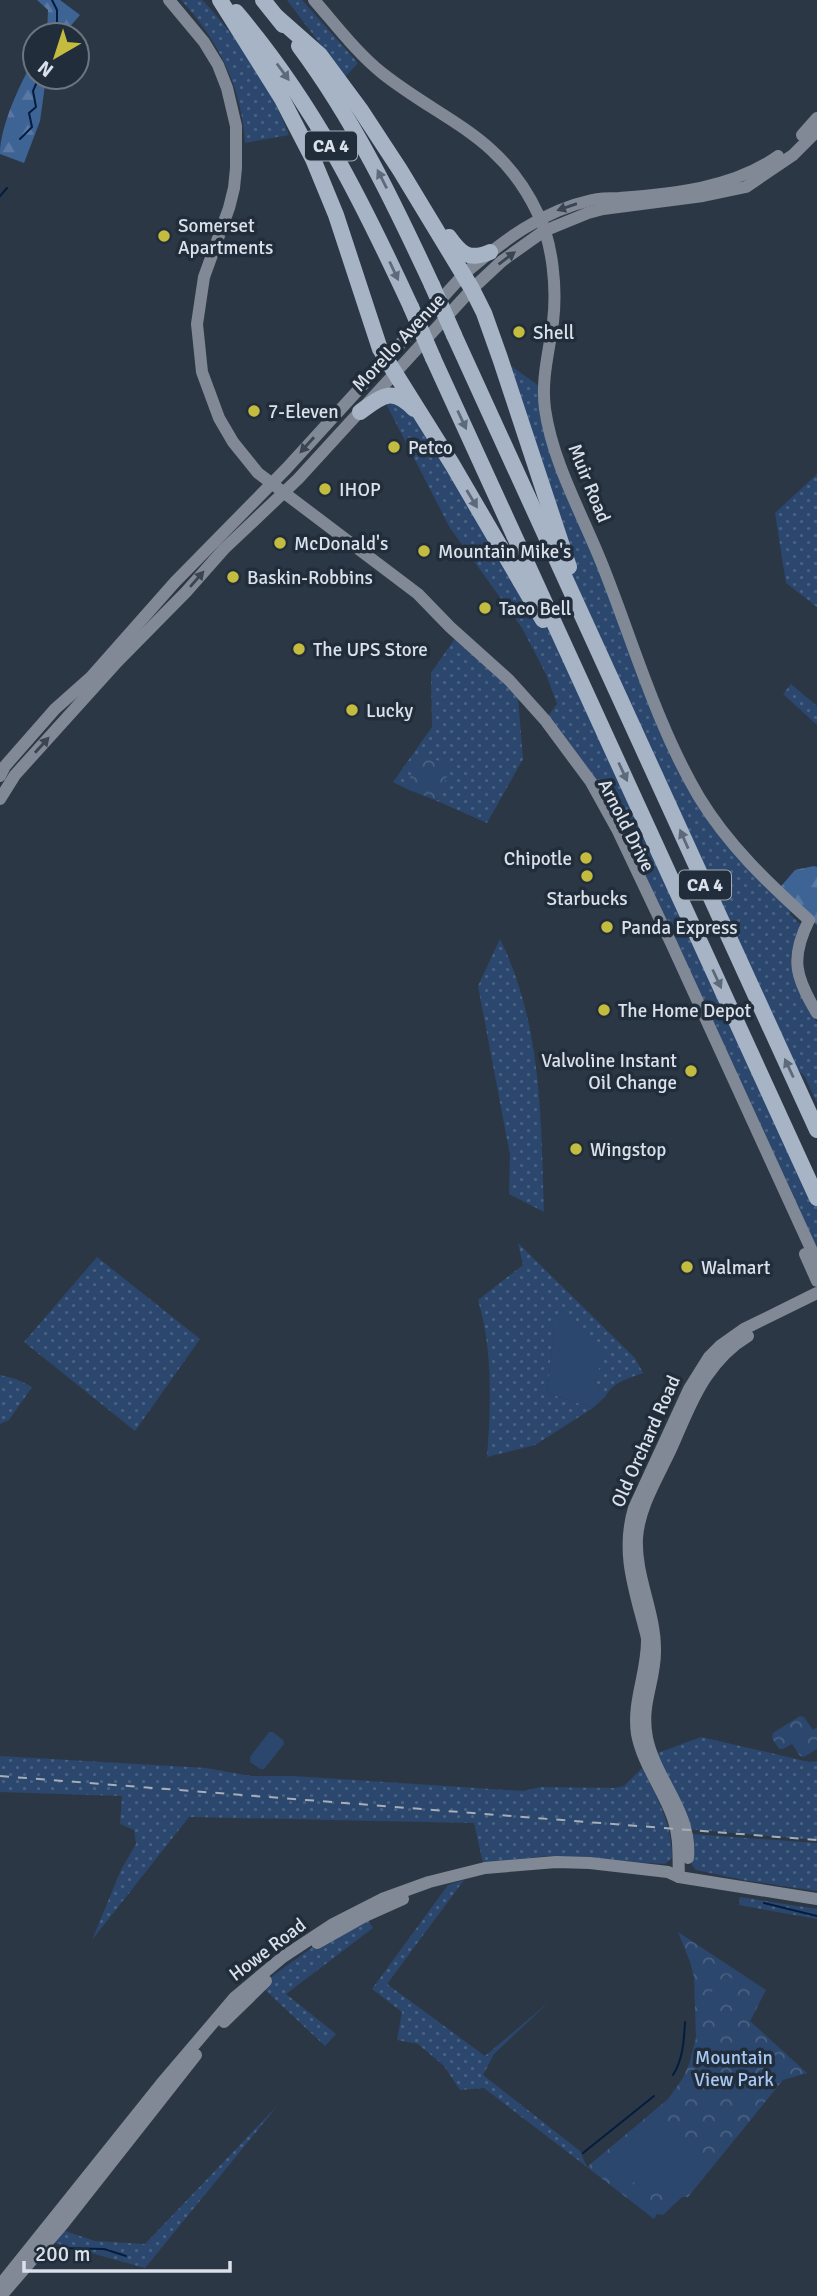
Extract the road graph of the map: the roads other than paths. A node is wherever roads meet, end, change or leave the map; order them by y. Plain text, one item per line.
1 (169, 0) edge
2 (220, 0) edge
3 (225, 0) edge
4 (263, 0) edge
5 (314, 0) edge
6 (277, 17) junction
7 (817, 117) edge
8 (817, 131) edge
9 (540, 217) junction
10 (430, 219) junction
11 (544, 232) junction
12 (490, 252) junction
13 (464, 274) junction
14 (472, 289) junction
15 (391, 366) junction
16 (360, 412) junction
17 (424, 419) junction
18 (272, 484) junction
19 (282, 493) junction
20 (593, 640) junction
21 (594, 710) junction
22 (0, 776) edge
23 (0, 799) edge
24 (817, 1013) edge
25 (817, 1130) edge
26 (817, 1198) edge
27 (817, 1262) edge
28 (817, 1281) edge
29 (817, 1293) edge
30 (817, 1301) edge
31 (679, 1877) junction
32 (817, 1899) edge
33 (0, 2285) edge
34 (1, 2296) edge

1 - 18 street, Arnold Drive
2 - 15 highway
3 -> 21 highway, CA 4, bridge
4 - 6 highway, CA 4
5 - 9 street, Muir Road
6 - 10 highway
20 -> 6 highway, CA 4, bridge
7 -> 9 street, Morello Avenue
8 - 11 street, Morello Avenue
9 - 11 street, Muir Road
9 - 12 street, Morello Avenue
10 - 12 highway
10 - 13 highway
14 -> 11 street, Morello Avenue
11 - 24 street, Muir Road
12 - 13 street, Morello Avenue
13 - 14 highway
13 - 15 street, Morello Avenue
14 - 15 street, Morello Avenue
14 - 20 highway
15 - 16 street, Morello Avenue
15 - 17 highway
15 -> 18 street, Morello Avenue
16 - 17 highway
16 - 19 street, Morello Avenue
17 -> 21 highway
18 - 19 street, Arnold Drive
18 - 22 street, Morello Avenue
23 -> 19 street, Morello Avenue
19 - 27 street, Arnold Drive
19 - 28 street, Arnold Drive
25 -> 20 highway, CA 4
21 -> 26 highway, CA 4
29 - 31 street, Old Orchard Road
30 - 31 street, Old Orchard Road
31 - 32 street, Howe Road
31 - 33 street, Howe Road
31 - 34 street, Howe Road

